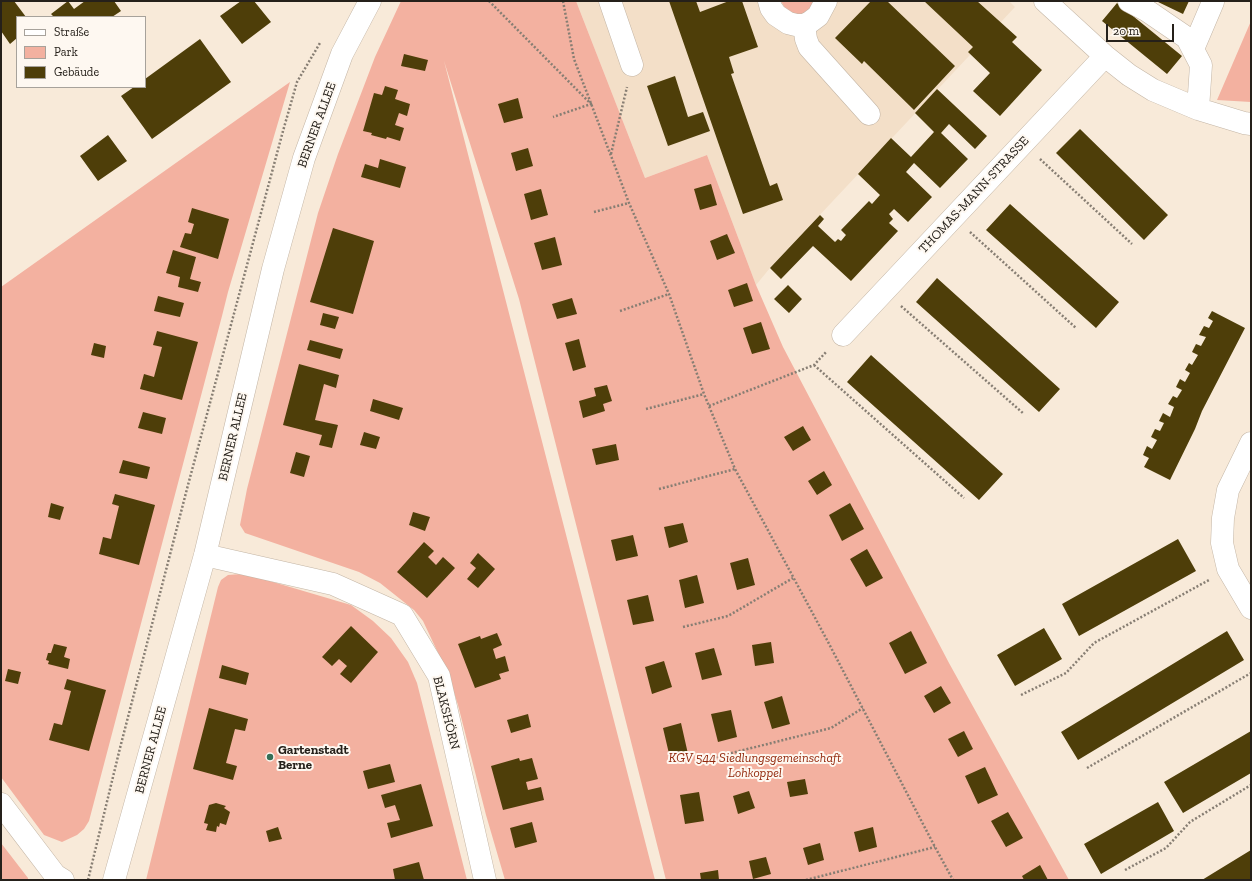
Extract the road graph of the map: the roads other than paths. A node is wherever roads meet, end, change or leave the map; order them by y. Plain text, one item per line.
1 (370, 1) edge
2 (610, 1) edge
3 (769, 1) edge
4 (826, 1) edge
5 (1045, 1) edge
6 (1129, 1) edge
7 (1212, 2) dead end
8 (804, 25) junction
9 (1193, 49) junction
10 (1105, 56) junction
11 (632, 65) road end
12 (1198, 109) junction
13 (868, 114) dead end
14 (1251, 124) edge
15 (843, 335) road end
16 (1251, 443) edge
17 (205, 555) junction
18 (1251, 608) edge
19 (1, 804) edge
20 (63, 880) edge
21 (114, 880) edge
22 (485, 880) edge

1 - 17 street, BERNER ALLEE
2 - 11 street
3 - 8 street
4 - 8 street
5 - 10 street
6 - 9 street
7 - 9 street
8 - 13 street
9 - 12 street
10 - 12 street
10 - 15 street, THOMAS-MANN-STRASSE
12 - 14 street
16 - 18 street
17 - 21 street, BERNER ALLEE
17 - 22 street, BLAKSHÖRN
19 - 20 street

